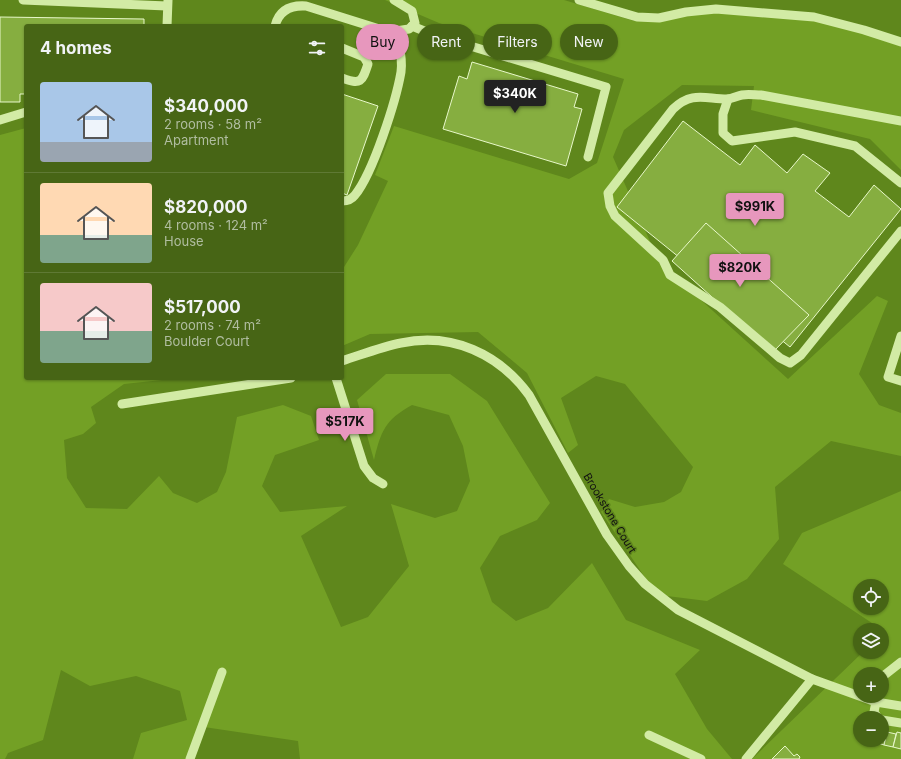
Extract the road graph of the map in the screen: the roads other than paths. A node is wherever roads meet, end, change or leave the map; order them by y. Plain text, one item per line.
1 (23, 0) edge
2 (394, 0) edge
3 (578, 0) edge
4 (167, 3) edge
5 (167, 24) edge
6 (275, 24) edge
7 (363, 24) edge
8 (412, 26) junction
9 (409, 29) edge
10 (901, 42) edge
11 (344, 49) edge
12 (400, 60) edge
13 (344, 79) edge
14 (728, 99) junction
15 (24, 113) edge
16 (0, 120) edge
17 (901, 122) edge
18 (588, 157) dead end
19 (901, 183) edge
20 (344, 201) edge
21 (901, 231) edge
22 (901, 336) edge
23 (344, 360) edge
24 (278, 380) edge
25 (337, 380) edge
26 (901, 381) edge
27 (122, 404) dead end
28 (383, 484) dead end
29 (901, 662) edge
30 (222, 672) dead end
31 (889, 672) edge
32 (812, 678) junction
33 (853, 692) edge
34 (882, 703) edge
35 (901, 706) edge
36 (889, 721) edge
37 (901, 723) edge
38 (649, 735) dead end
39 (190, 759) edge
40 (701, 759) edge
41 (746, 759) edge

1 - 4 street
2 - 8 street
3 - 10 street
4 - 5 street
6 - 7 street
8 - 9 street
8 - 18 street
11 - 13 street
12 - 20 street
14 - 17 street
14 - 19 street
14 - 21 street
15 - 16 street
22 - 26 street
23 - 32 street, Brookstone Court
24 - 27 street
25 - 28 street
29 - 31 street
30 - 39 street
32 - 33 street, Brookstone Court
32 - 41 street
34 - 35 street, Brookstone Court
36 - 37 street
38 - 40 street

